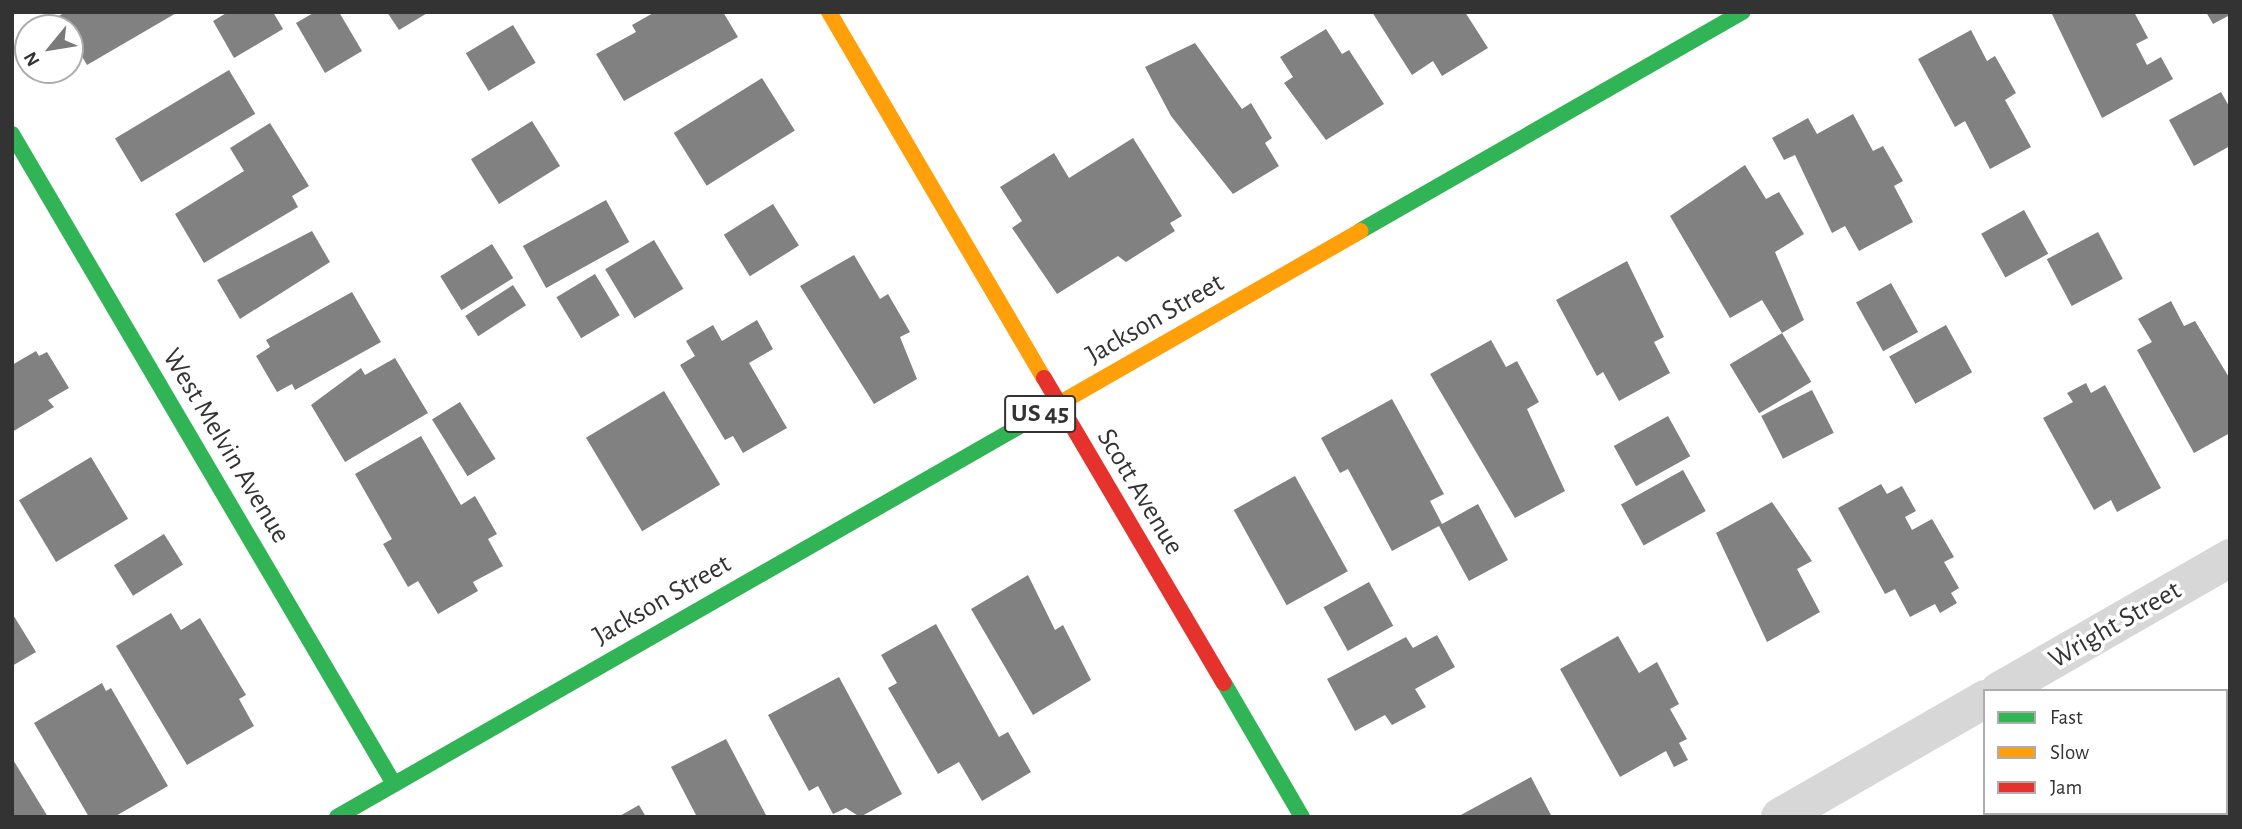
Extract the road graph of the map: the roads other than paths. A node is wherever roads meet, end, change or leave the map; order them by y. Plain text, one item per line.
1 (829, 12) edge
2 (1743, 12) edge
3 (12, 134) edge
4 (1058, 403) junction
5 (2230, 558) edge
6 (2002, 689) edge
7 (1983, 700) edge
8 (394, 784) junction
9 (337, 817) edge
10 (1302, 817) edge
11 (1780, 817) edge

1 - 4 street, Scott Avenue
2 - 4 street, Jackson Street / US 45
3 - 8 street, West Melvin Avenue
4 - 8 street, Jackson Street / US 45
4 - 10 street, Scott Avenue
5 - 6 street, Wright Street
7 - 11 street
8 - 9 street, Jackson Street / US 45

